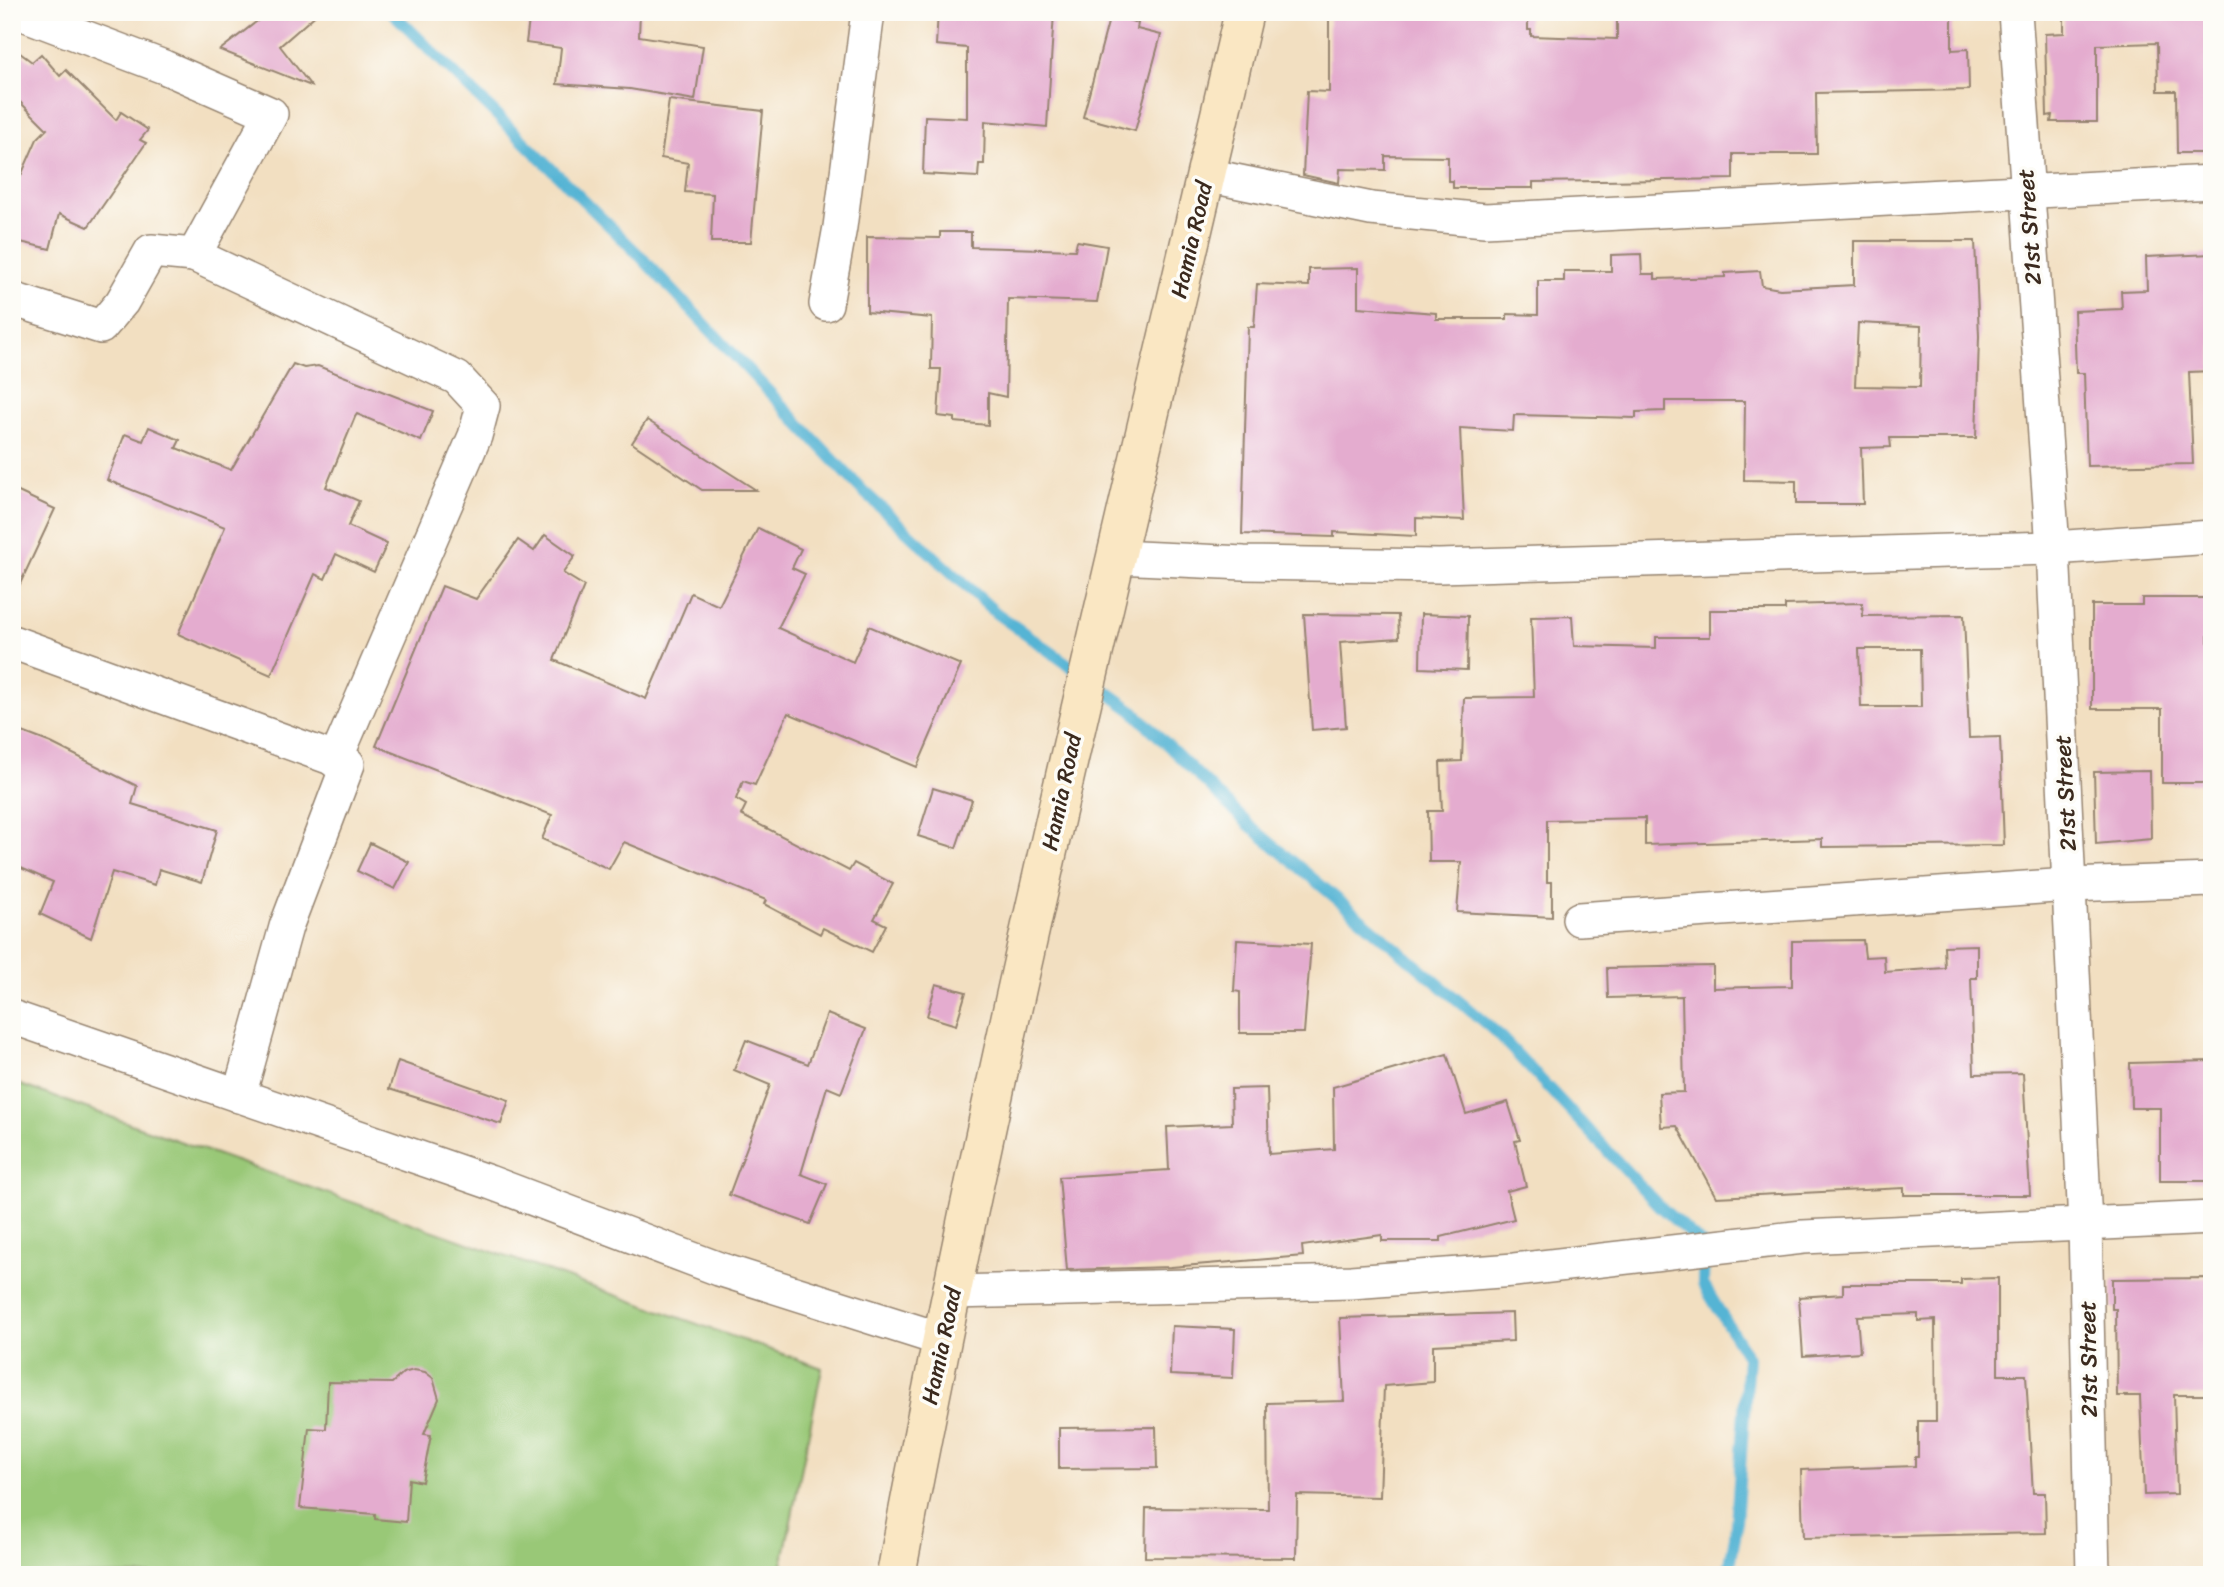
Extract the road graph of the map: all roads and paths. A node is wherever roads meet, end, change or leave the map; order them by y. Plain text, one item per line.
1 (18, 12) edge
2 (868, 12) edge
3 (1244, 12) edge
4 (2015, 12) edge
5 (1206, 175) junction
6 (2212, 182) edge
7 (2026, 191) junction
8 (194, 255) junction
9 (12, 299) edge
10 (826, 304) dead end
11 (2212, 537) edge
12 (2053, 548) junction
13 (1117, 557) junction
14 (12, 642) edge
15 (335, 761) junction
16 (2212, 880) edge
17 (2069, 885) junction
18 (1579, 919) dead end
19 (12, 1017) edge
20 (239, 1096) junction
21 (2212, 1218) edge
22 (2085, 1225) junction
23 (952, 1292) junction
24 (940, 1339) junction
25 (896, 1575) edge
26 (2093, 1575) edge

1 - 8 street
2 - 10 street
3 - 5 main road, Hamia Road
4 - 7 street, 21st Street
5 - 7 street
5 - 13 main road, Hamia Road
6 - 7 street
7 - 12 street, 21st Street
8 - 9 street
8 - 15 street
11 - 12 street
12 - 13 street
12 - 17 street, 21st Street
13 - 23 main road, Hamia Road
14 - 15 street
15 - 20 street
16 - 17 street
17 - 18 street
17 - 22 street, 21st Street
19 - 20 street
20 - 24 street
21 - 22 street
22 - 23 street
22 - 26 street, 21st Street
23 - 24 main road, Hamia Road
24 - 25 main road, Hamia Road

